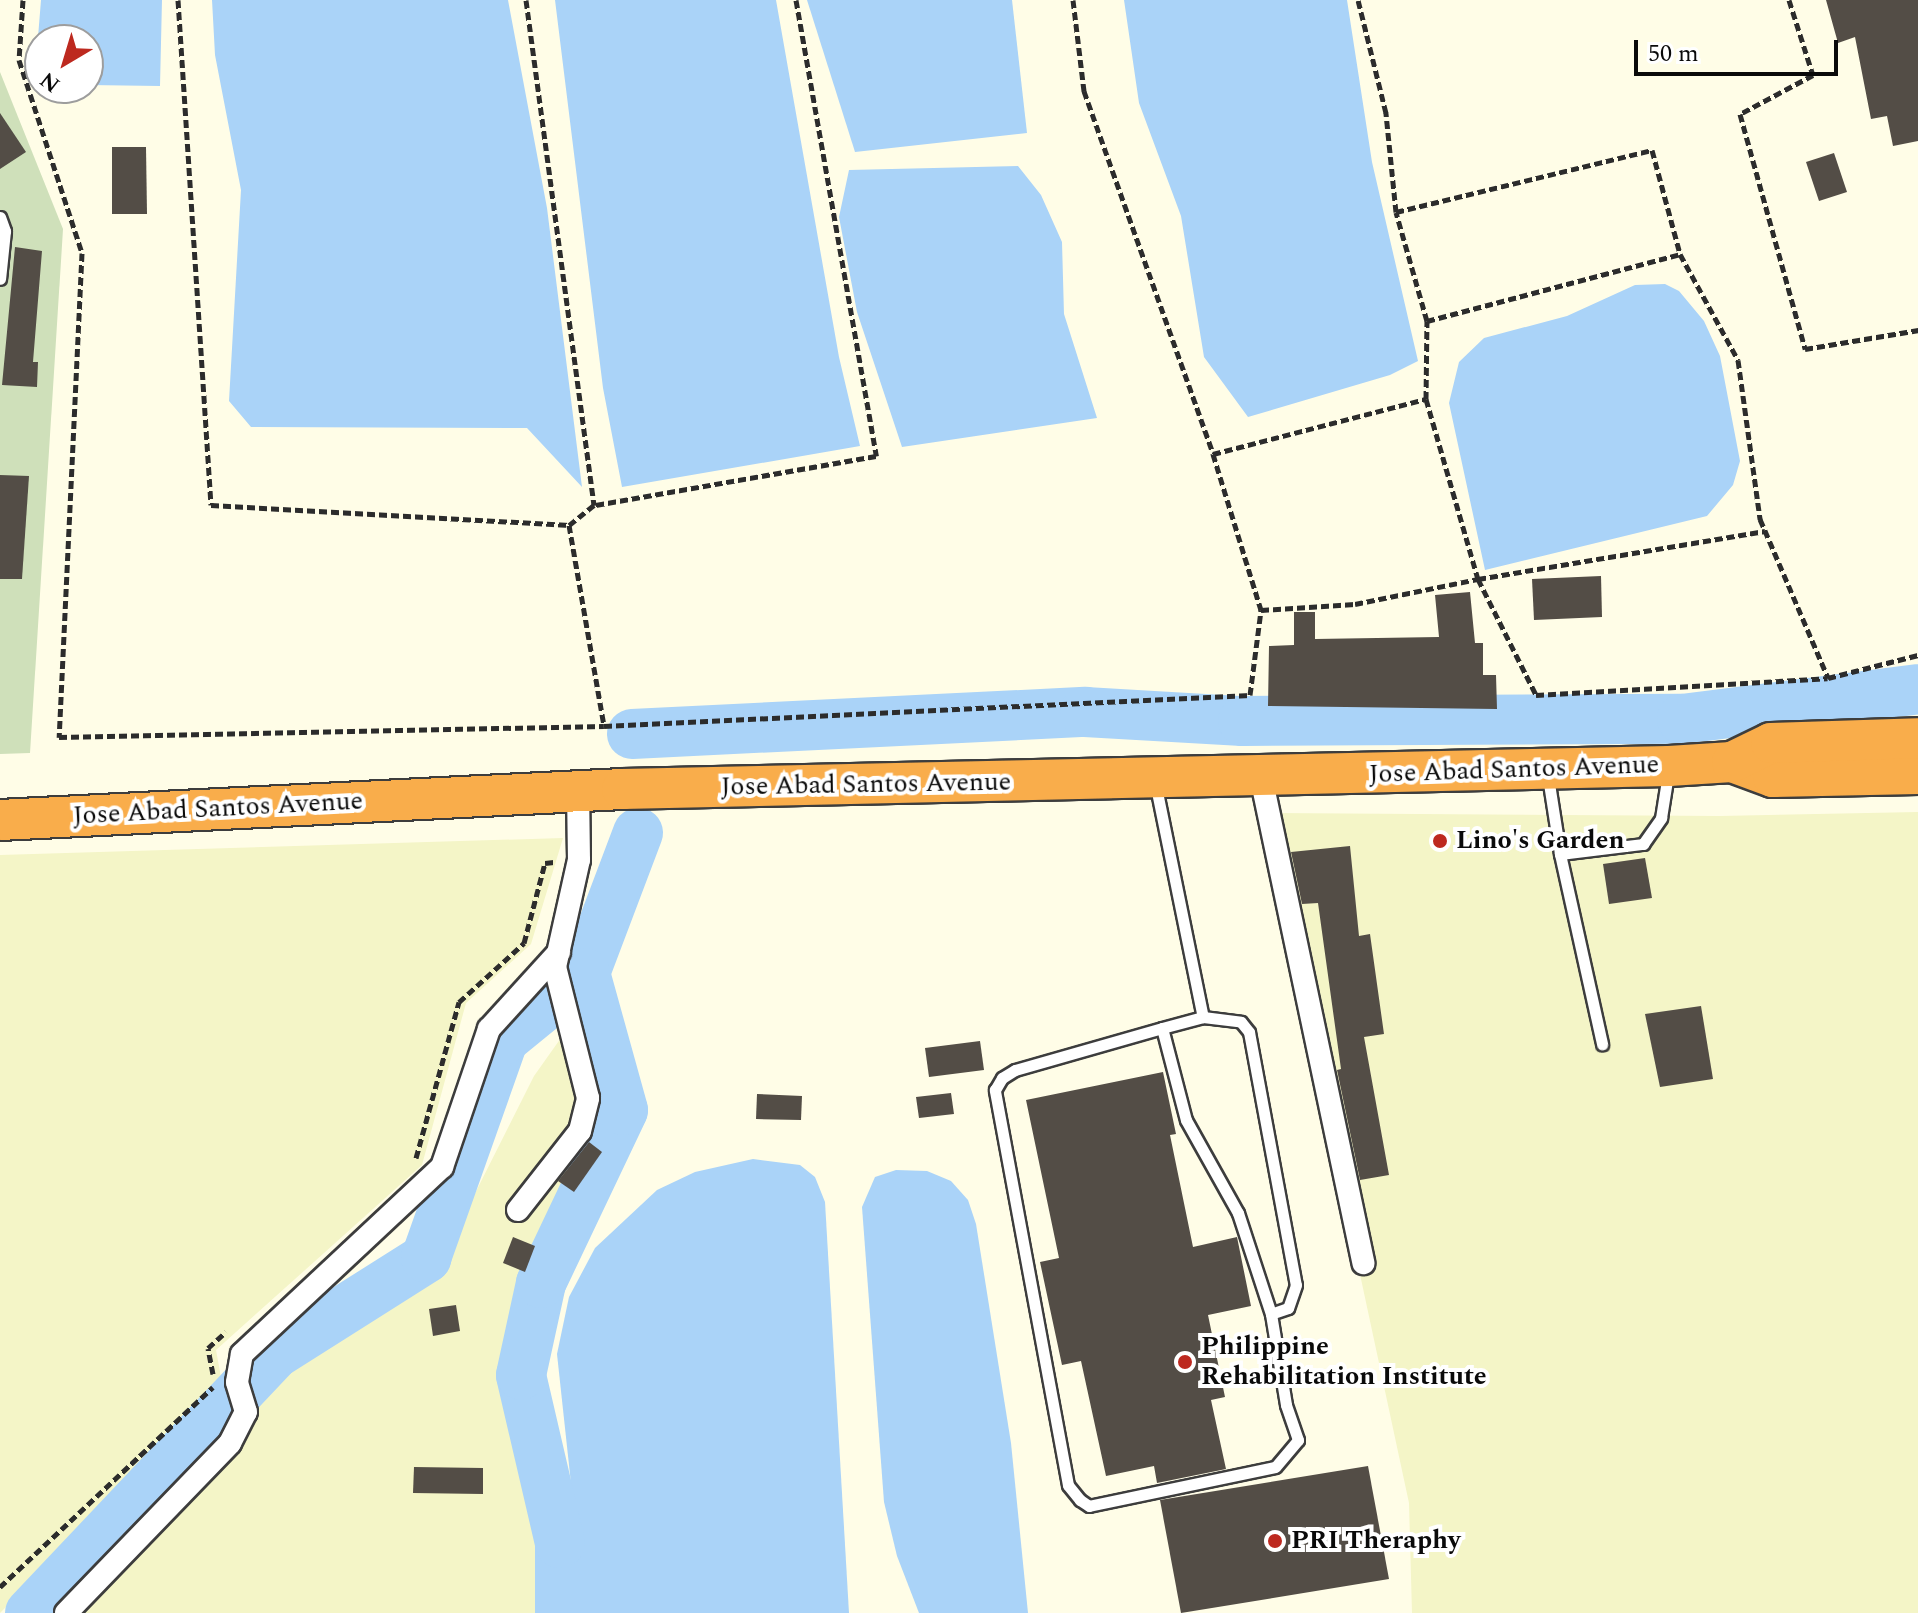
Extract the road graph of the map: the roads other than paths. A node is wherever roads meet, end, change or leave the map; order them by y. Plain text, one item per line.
1 (0, 217) edge
2 (0, 279) edge
3 (1918, 738) edge
4 (1732, 762) junction
5 (1669, 766) junction
6 (1547, 769) junction
7 (1918, 774) edge
8 (1261, 777) junction
9 (1154, 780) junction
10 (578, 791) junction
11 (0, 820) edge
12 (1560, 854) junction
13 (557, 960) junction
14 (1203, 1017) junction
15 (1162, 1028) junction
16 (1602, 1044) dead end
17 (518, 1210) dead end
18 (1363, 1263) dead end
19 (1271, 1314) junction
20 (66, 1613) edge

1 - 2 lane
3 - 4 highway, Jose Abad Santos Avenue
4 - 5 highway, Jose Abad Santos Avenue
4 - 7 highway, Jose Abad Santos Avenue
5 - 6 highway, Jose Abad Santos Avenue
5 - 12 lane
6 - 8 highway, Jose Abad Santos Avenue
6 - 12 lane
8 - 9 highway, Jose Abad Santos Avenue
8 - 18 street
9 - 10 highway, Jose Abad Santos Avenue
9 - 14 lane
10 - 11 highway, Jose Abad Santos Avenue
10 - 13 street
12 - 16 lane
13 - 17 street
13 - 20 street
14 - 15 lane
14 - 19 lane
15 - 19 lane
15 - 19 lane

